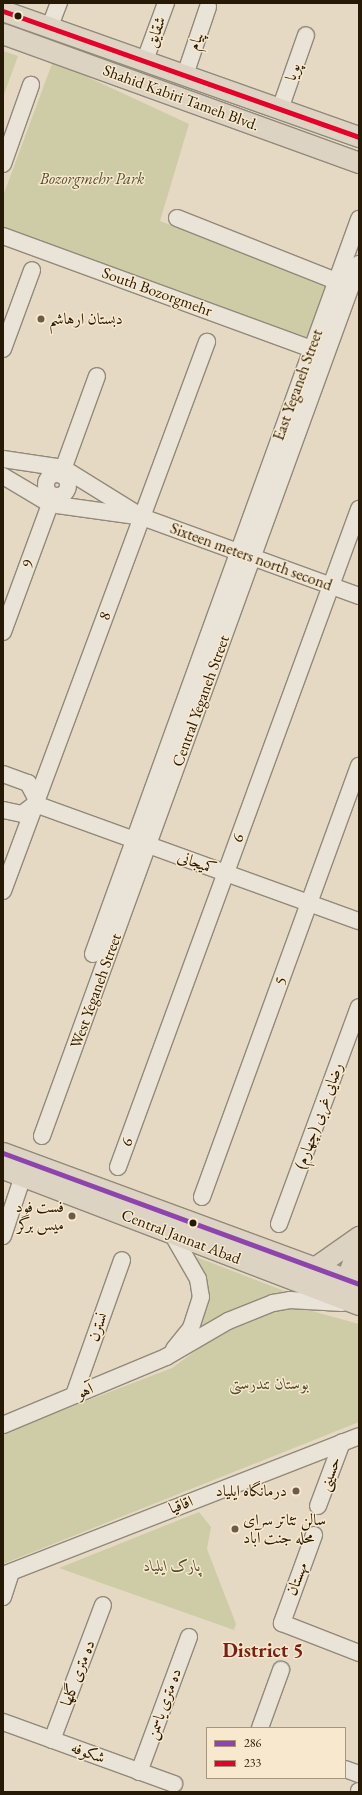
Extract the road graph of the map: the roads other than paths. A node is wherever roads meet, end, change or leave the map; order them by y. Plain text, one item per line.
1 (59, 3) edge
2 (166, 3) edge
3 (208, 7) dead end
4 (3, 11) edge
5 (50, 26) junction
6 (3, 34) edge
7 (306, 35) dead end
8 (145, 60) junction
9 (185, 75) junction
10 (31, 85) dead end
11 (280, 109) junction
12 (359, 137) edge
13 (359, 163) edge
14 (3, 164) edge
15 (177, 218) dead end
16 (359, 219) edge
17 (3, 236) edge
18 (359, 264) edge
19 (32, 270) dead end
20 (336, 281) junction
21 (207, 342) dead end
22 (3, 349) edge
23 (311, 349) junction
24 (97, 376) dead end
25 (3, 459) edge
26 (62, 472) junction
27 (3, 476) edge
28 (52, 500) junction
29 (359, 509) edge
30 (142, 517) junction
31 (246, 555) junction
32 (331, 586) junction
33 (359, 596) edge
34 (3, 632) edge
35 (359, 766) edge
36 (3, 774) edge
37 (35, 804) junction
38 (3, 810) edge
39 (134, 840) junction
40 (149, 845) junction
41 (226, 873) junction
42 (3, 891) edge
43 (309, 903) junction
44 (359, 922) edge
45 (93, 954) dead end
46 (359, 1007) edge
47 (42, 1136) dead end
48 (3, 1153) edge
49 (118, 1167) dead end
50 (3, 1169) edge
51 (23, 1176) junction
52 (202, 1197) dead end
53 (279, 1224) dead end
54 (171, 1232) junction
55 (3, 1236) edge
56 (359, 1237) edge
57 (359, 1246) edge
58 (122, 1260) dead end
59 (315, 1268) junction
60 (353, 1281) edge
61 (358, 1303) edge
62 (166, 1357) junction
63 (74, 1395) junction
64 (3, 1425) edge
65 (359, 1436) edge
66 (342, 1442) junction
67 (318, 1506) dead end
68 (314, 1535) dead end
69 (7, 1574) edge
70 (3, 1596) edge
71 (103, 1605) dead end
72 (189, 1637) dead end
73 (359, 1653) edge
74 (281, 1670) dead end
75 (3, 1722) edge
76 (260, 1727) edge
77 (52, 1740) junction
78 (346, 1769) edge
79 (139, 1772) junction
80 (359, 1774) edge
81 (174, 1784) dead end

1 - 5 street
2 - 8 street, شقایق
3 - 9 street, پیام
4 - 5 main road, Shahid Kabiri Tameh Blvd.
5 - 8 main road, Shahid Kabiri Tameh Blvd.
6 - 13 main road, Shahid Kabiri Tameh Blvd.
7 - 11 street, پویا
8 - 9 main road, Shahid Kabiri Tameh Blvd.
9 - 11 main road, Shahid Kabiri Tameh Blvd.
10 - 14 street
11 - 12 main road, Shahid Kabiri Tameh Blvd.
15 - 20 street
16 - 20 street, East Yeganeh Street
17 - 23 street, South Bozorgmehr
18 - 31 street, East Yeganeh Street
19 - 22 street
20 - 23 street, East Yeganeh Street
21 - 30 street, 8
23 - 31 street, East Yeganeh Street
24 - 26 street
25 - 26 street, Sixteen meters north second
26 - 28 street
26 - 30 street, Sixteen meters north second
27 - 28 street, Sixteen meters north second
28 - 30 street, Sixteen meters north second
28 - 34 street, 9
29 - 32 street, 6
30 - 31 street, Sixteen meters north second
30 - 37 street, 8
31 - 32 street, Sixteen meters north second
31 - 39 street, Central Yeganeh Street
31 - 40 street, Central Yeganeh Street
32 - 33 street, Sixteen meters north second
32 - 41 street, 6
35 - 43 street, 5
36 - 37 street
37 - 38 street
37 - 39 street, کمیجانی
37 - 42 street, 8
39 - 40 street, کمیجانی
39 - 45 street, West Yeganeh Street
40 - 41 street, کمیجانی
40 - 47 street, West Yeganeh Street
41 - 43 street, کمیجانی
41 - 49 street, 6
43 - 44 street, کمیجانی
43 - 52 street, 5
46 - 53 street, رضایی غربی (چهارم)
48 - 59 main road, Central Jannat Abad
50 - 51 main road, Central Jannat Abad
51 - 54 main road, Central Jannat Abad
51 - 55 street
54 - 61 main road, Central Jannat Abad
54 - 62 street
56 - 59 main road
57 - 60 main road
58 - 63 street, نسترن
59 - 60 main road, Central Jannat Abad
60 - 61 main road
61 - 62 street, آهو
62 - 63 street, آهو
63 - 64 street, آهو
65 - 66 street, اقاقیا
66 - 67 street, حسینی
66 - 69 street, اقاقیا
68 - 73 street, مهستان
69 - 70 street
71 - 77 street, ده متری گلها
72 - 79 street, ده متری یاسمن
74 - 76 street
75 - 77 street, شکوفه
77 - 79 street, شکوفه
78 - 80 street
79 - 81 street, شکوفه

